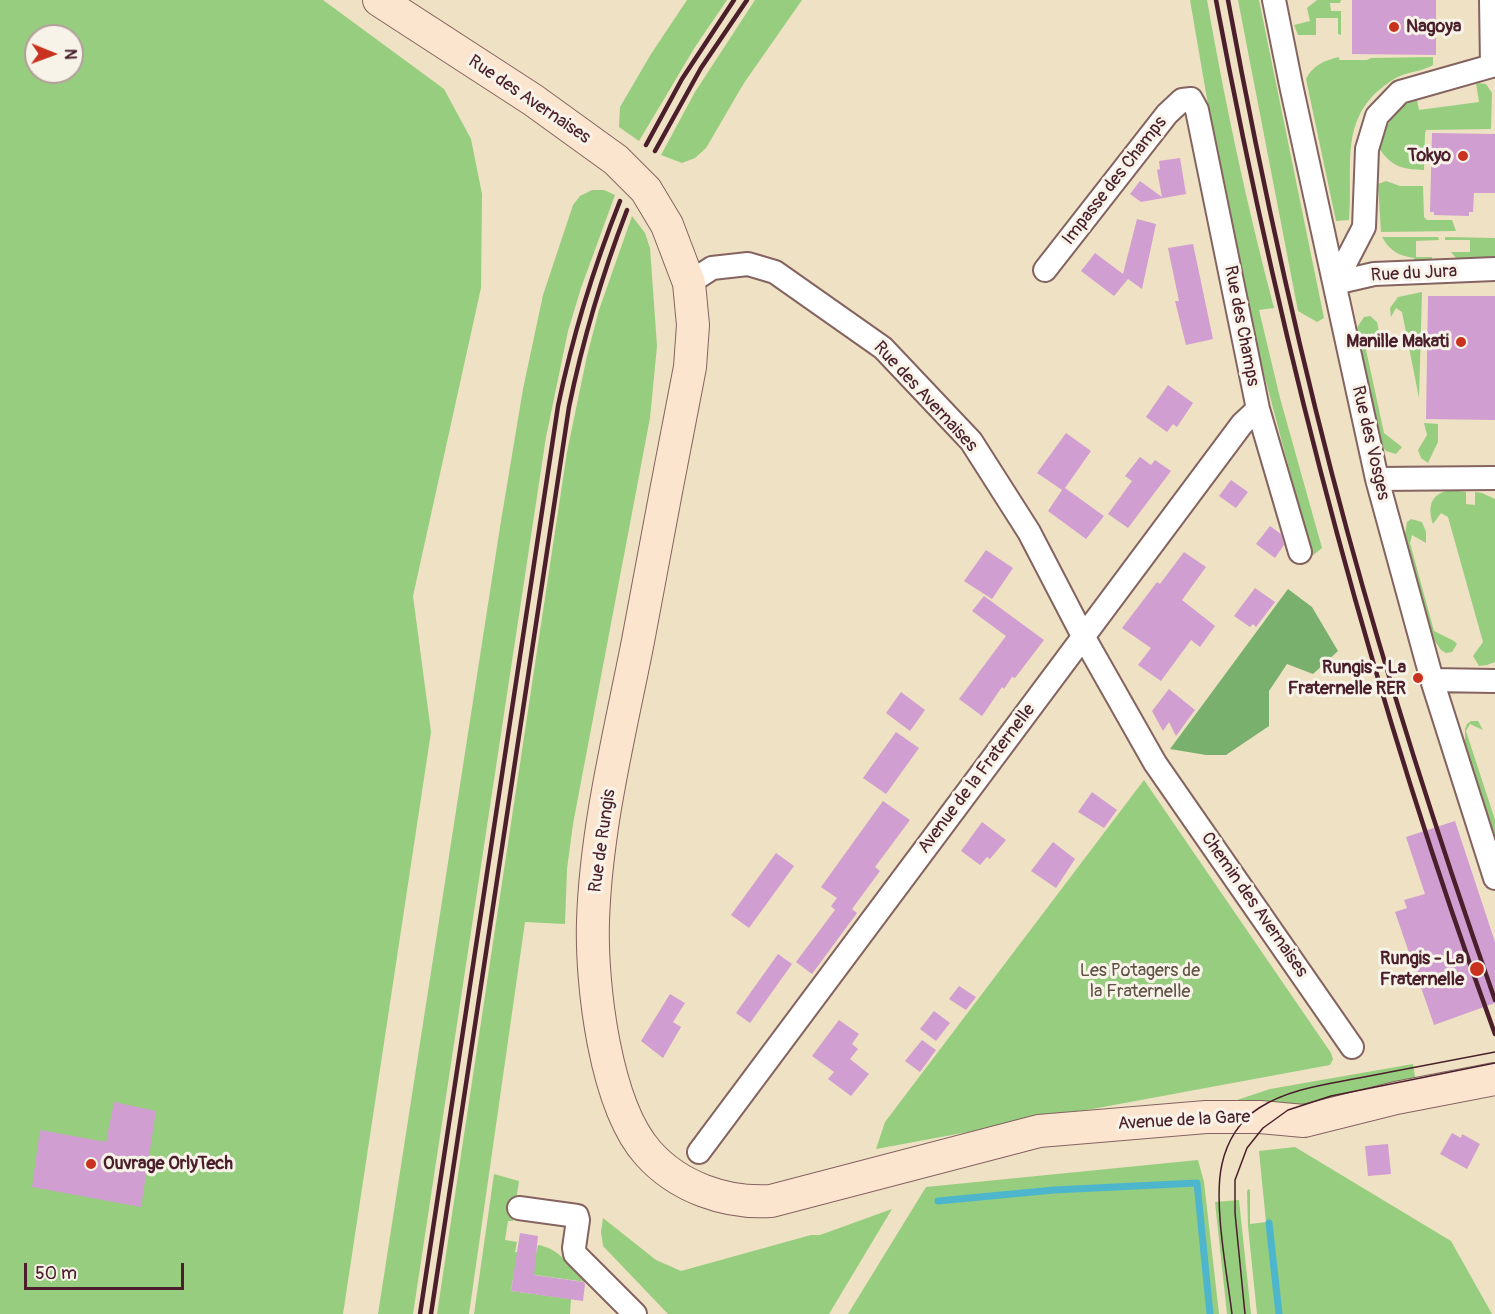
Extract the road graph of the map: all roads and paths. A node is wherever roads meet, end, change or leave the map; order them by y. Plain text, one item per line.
1 (379, 0) edge
2 (1274, 0) edge
3 (1491, 0) edge
4 (1494, 66) edge
5 (1191, 99) joint
6 (1495, 269) edge
7 (1045, 270) dead end
8 (689, 283) junction
9 (1335, 283) junction
10 (1258, 409) junction
11 (1495, 478) edge
12 (1377, 479) junction
13 (1300, 552) dead end
14 (1083, 636) junction
15 (1432, 680) junction
16 (1495, 681) edge
17 (1155, 763) joint
18 (1495, 878) edge
19 (1353, 1047) dead end
20 (1495, 1079) edge
21 (699, 1152) dead end
22 (874, 1174) joint
23 (519, 1208) dead end
24 (635, 1314) edge

1 - 8 main road, Rue des Avernaises
2 - 9 street, Rue des Vosges
3 - 4 street
4 - 9 street
5 - 7 street, Impasse des Champs
5 - 10 street, Rue des Champs
6 - 9 street, Rue du Jura
8 - 14 street, Rue des Avernaises
8 - 22 main road, Rue de Rungis
9 - 12 street, Rue des Vosges
10 - 13 street, Rue des Champs
10 - 14 street, Avenue de la Fraternelle
11 - 12 street
12 - 15 street, Rue des Vosges
14 - 17 street, Rue des Avernaises
14 - 21 street, Avenue de la Fraternelle
15 - 16 street
15 - 18 street, Rue des Vosges
17 - 19 street, Chemin des Avernaises
20 - 22 main road, Avenue de la Gare
23 - 24 street

